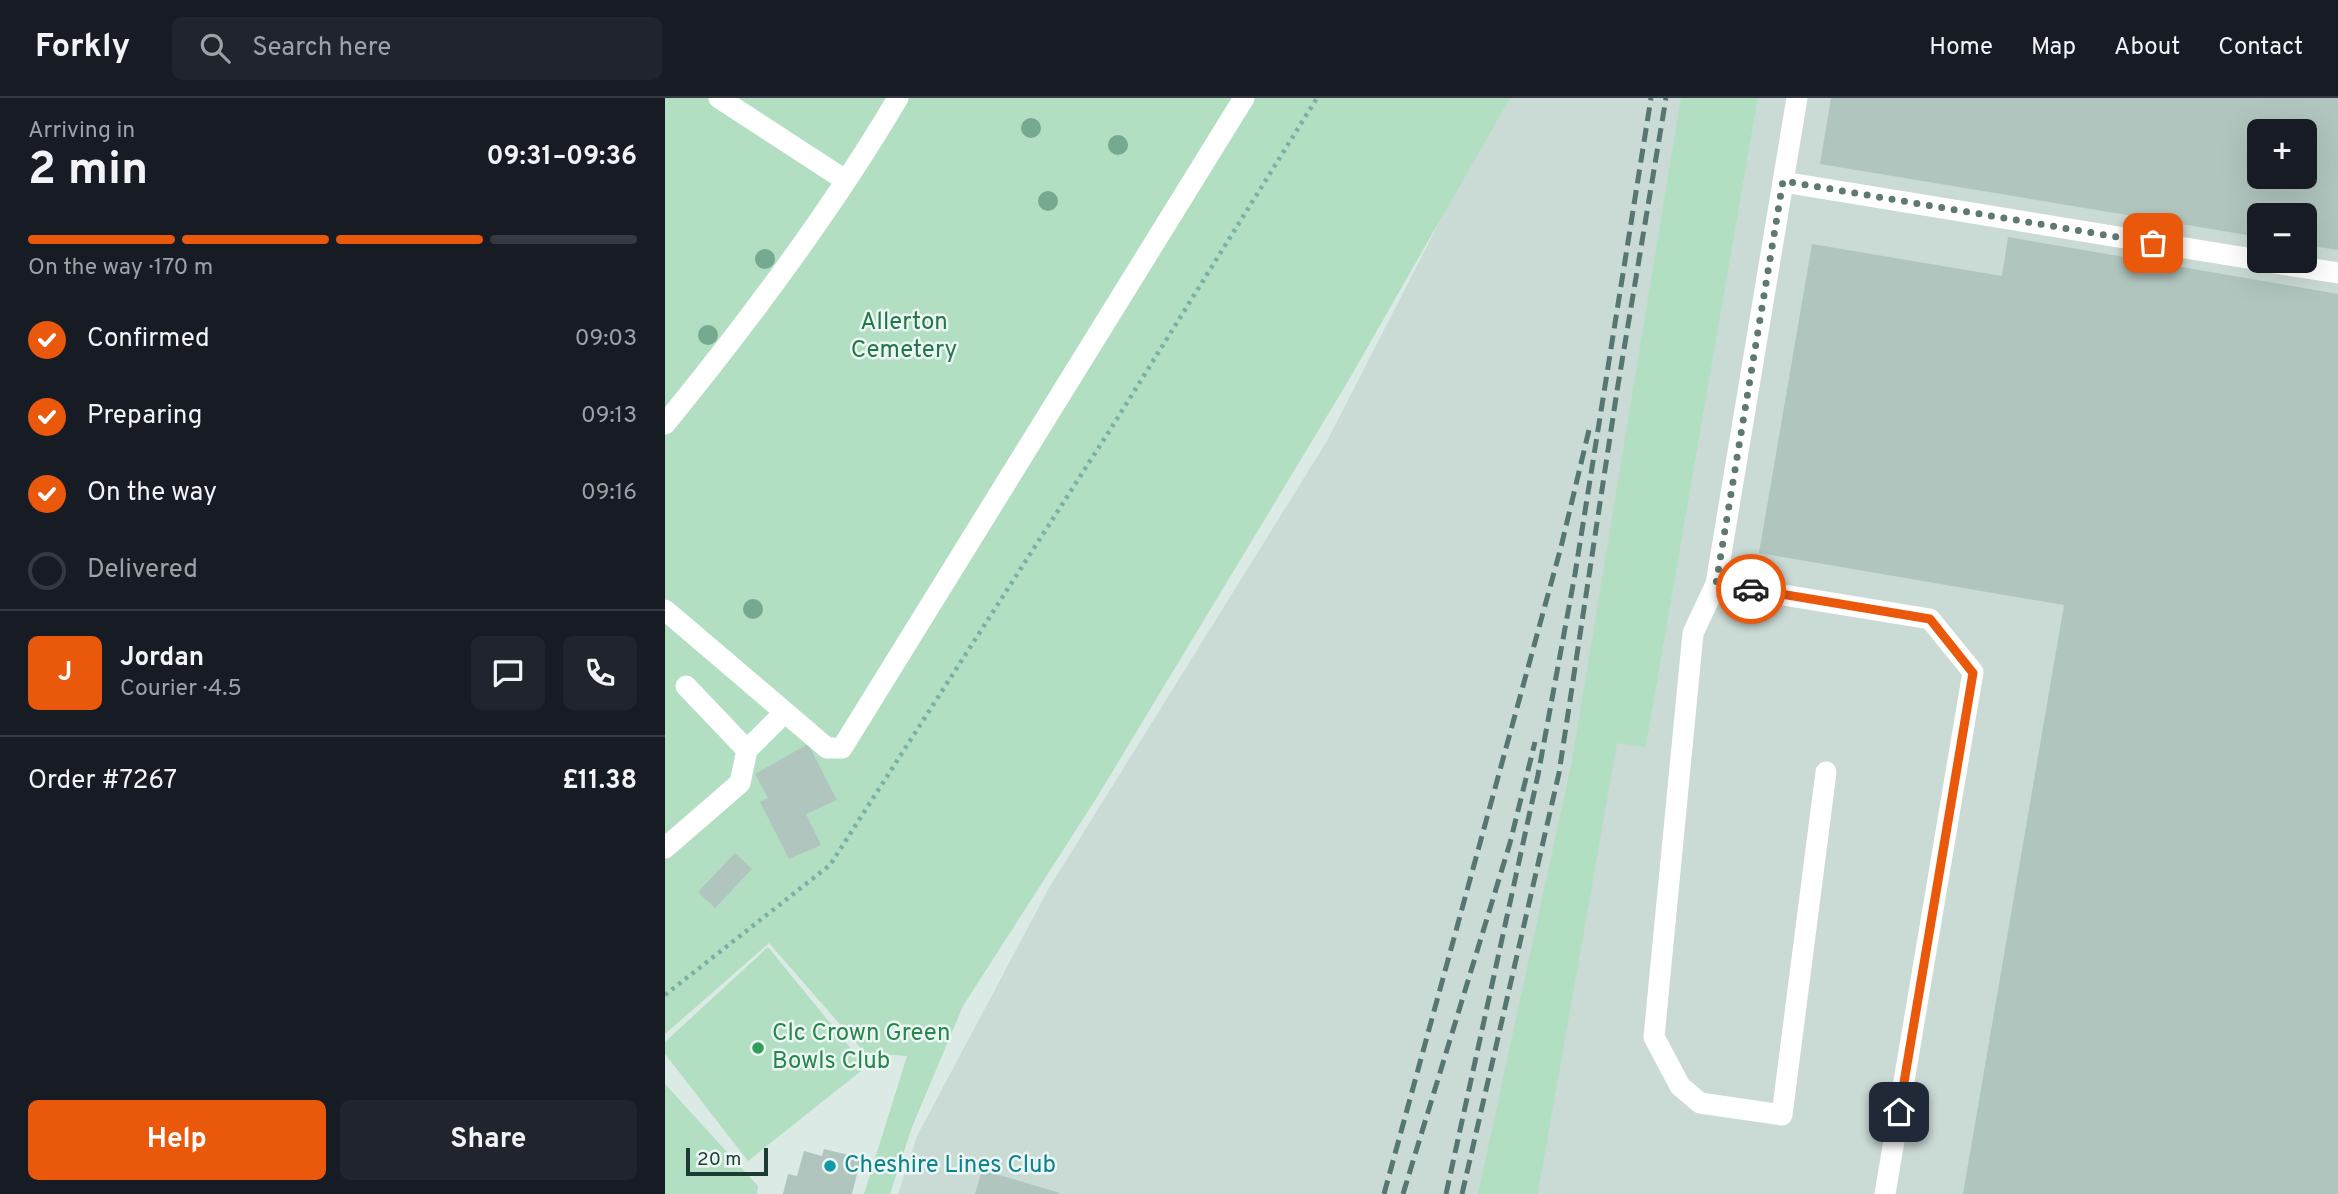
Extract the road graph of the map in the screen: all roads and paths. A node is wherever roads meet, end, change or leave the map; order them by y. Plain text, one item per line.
1 (719, 98) edge
2 (898, 98) edge
3 (1244, 98) edge
4 (1317, 98) edge
5 (1797, 98) edge
6 (845, 180) junction
7 (1783, 181) junction
8 (2247, 259) edge
9 (2317, 270) edge
10 (2338, 273) edge
11 (665, 424) edge
12 (1716, 584) junction
13 (665, 610) edge
14 (686, 686) dead end
15 (785, 712) junction
16 (747, 750) junction
17 (1826, 772) dead end
18 (665, 848) edge
19 (665, 995) edge
20 (1885, 1194) edge

1 - 6 lane
2 - 6 lane
3 - 15 lane
4 - 19 path
5 - 7 lane
6 - 11 lane
7 - 8 lane
7 - 12 lane
9 - 10 lane
12 - 17 lane
12 - 20 lane
13 - 15 lane
14 - 16 lane
15 - 16 lane
16 - 18 lane

